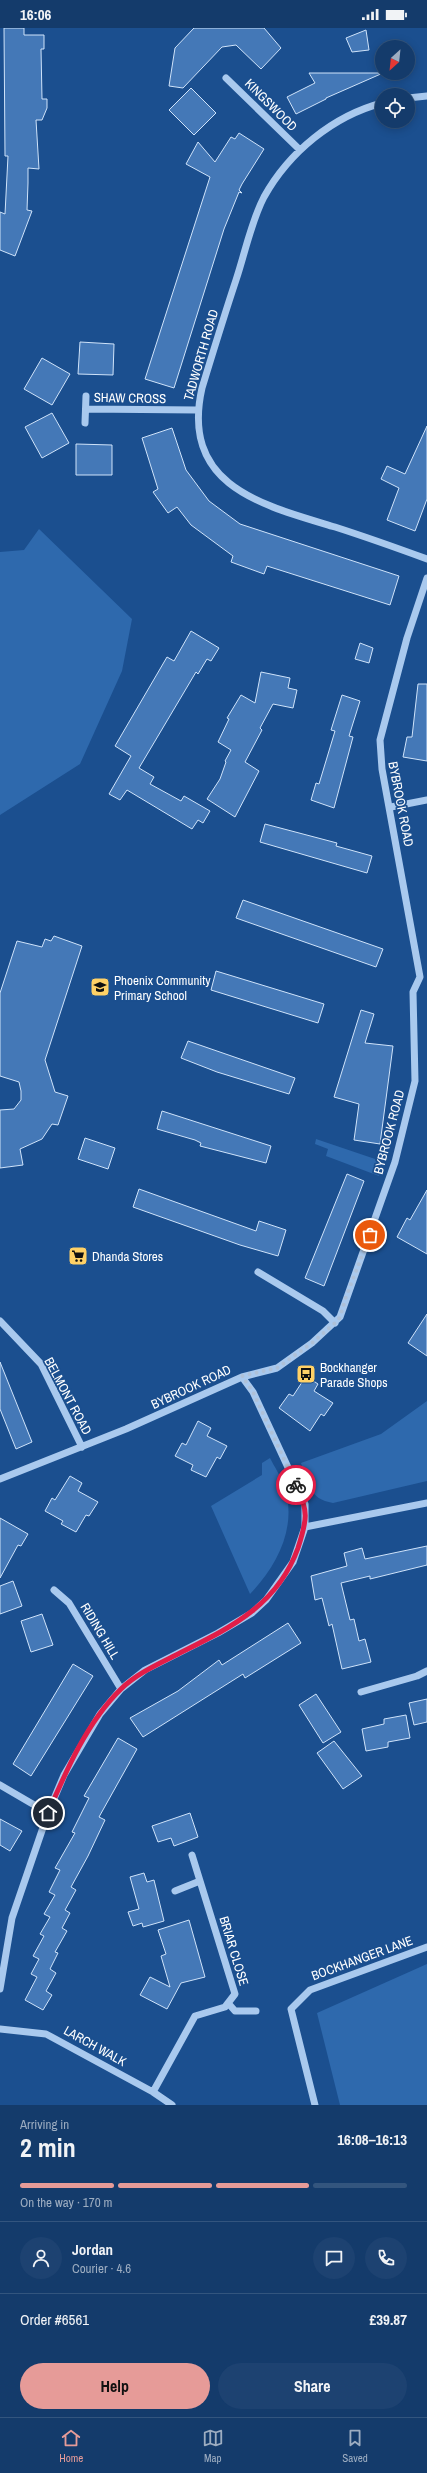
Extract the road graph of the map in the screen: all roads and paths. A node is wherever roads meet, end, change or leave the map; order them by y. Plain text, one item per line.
1 (226, 78) dead end
2 (427, 96) edge
3 (415, 97) edge
4 (375, 105) edge
5 (300, 150) junction
6 (86, 396) dead end
7 (86, 409) junction
8 (197, 410) junction
9 (85, 423) dead end
10 (427, 559) edge
11 (427, 578) edge
12 (427, 800) edge
13 (390, 808) junction
14 (258, 1272) dead end
15 (0, 1321) edge
16 (335, 1323) junction
17 (242, 1376) junction
18 (82, 1447) junction
19 (0, 1479) edge
20 (427, 1503) edge
21 (305, 1527) junction
22 (54, 1590) dead end
23 (427, 1671) edge
24 (121, 1689) junction
25 (361, 1692) dead end
26 (0, 1785) edge
27 (48, 1813) junction
28 (192, 1856) dead end
29 (200, 1881) junction
30 (175, 1891) dead end
31 (427, 1947) edge
32 (0, 1989) edge
33 (228, 2003) junction
34 (256, 2011) dead end
35 (0, 2030) edge
36 (153, 2092) junction
37 (172, 2105) edge
38 (315, 2105) edge

1 - 5 street, KINGSWOOD
2 - 3 street
4 - 5 street, TADWORTH ROAD
5 - 8 street, TADWORTH ROAD
6 - 7 street, SHAW CROSS
7 - 8 street, SHAW CROSS
7 - 9 street, SHAW CROSS
8 - 10 street, TADWORTH ROAD
11 - 13 street, BYBROOK ROAD
12 - 13 street
13 - 16 street, BYBROOK ROAD
14 - 16 street
15 - 18 street, BELMONT ROAD
16 - 17 street, BYBROOK ROAD
17 - 18 street, BYBROOK ROAD
17 - 21 street
18 - 19 street, BYBROOK ROAD
20 - 21 street
21 - 24 street
22 - 24 street, RIDING HILL
23 - 25 street
24 - 27 street
26 - 27 street
27 - 32 street
28 - 29 street, BRIAR CLOSE
29 - 30 street
29 - 33 street, BRIAR CLOSE
31 - 38 street, BOCKHANGER LANE
33 - 34 street
33 - 36 street, BRIAR CLOSE
35 - 36 street, LARCH WALK
36 - 37 street, LARCH WALK

